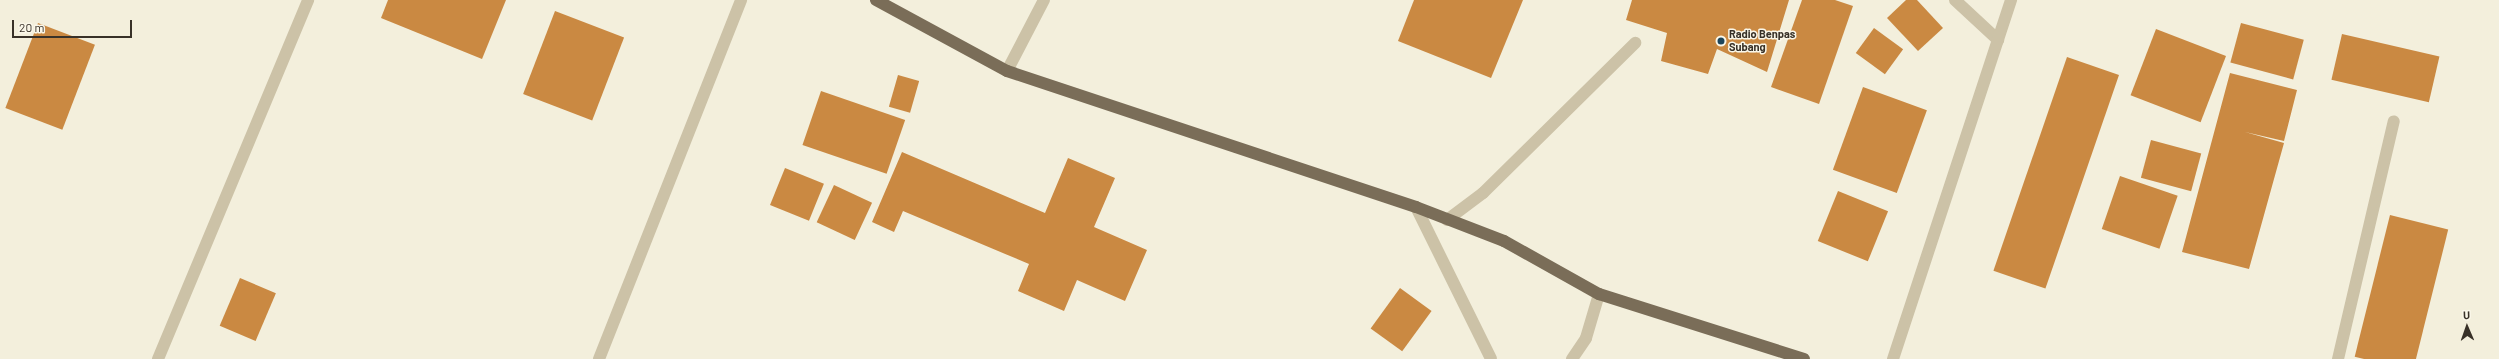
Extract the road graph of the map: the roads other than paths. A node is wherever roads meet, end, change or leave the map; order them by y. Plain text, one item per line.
1 (308, 0) edge
2 (741, 0) edge
3 (876, 0) edge
4 (1044, 0) edge
5 (1956, 0) edge
6 (2011, 0) edge
7 (1998, 40) junction
8 (1635, 43) dead end
9 (1007, 71) junction
10 (2394, 122) dead end
11 (1416, 208) junction
12 (1447, 220) junction
13 (1599, 294) junction
14 (158, 359) edge
15 (599, 359) edge
16 (1491, 359) edge
17 (1572, 359) edge
18 (1804, 359) edge
19 (1893, 359) edge
20 (2338, 359) edge

1 - 14 street
2 - 15 street
3 - 9 main road
4 - 9 street
5 - 7 street
6 - 7 street
7 - 19 street
8 - 12 street
9 - 11 main road
10 - 20 street
11 - 12 main road
11 - 16 street
12 - 13 main road
13 - 17 street
13 - 18 main road

